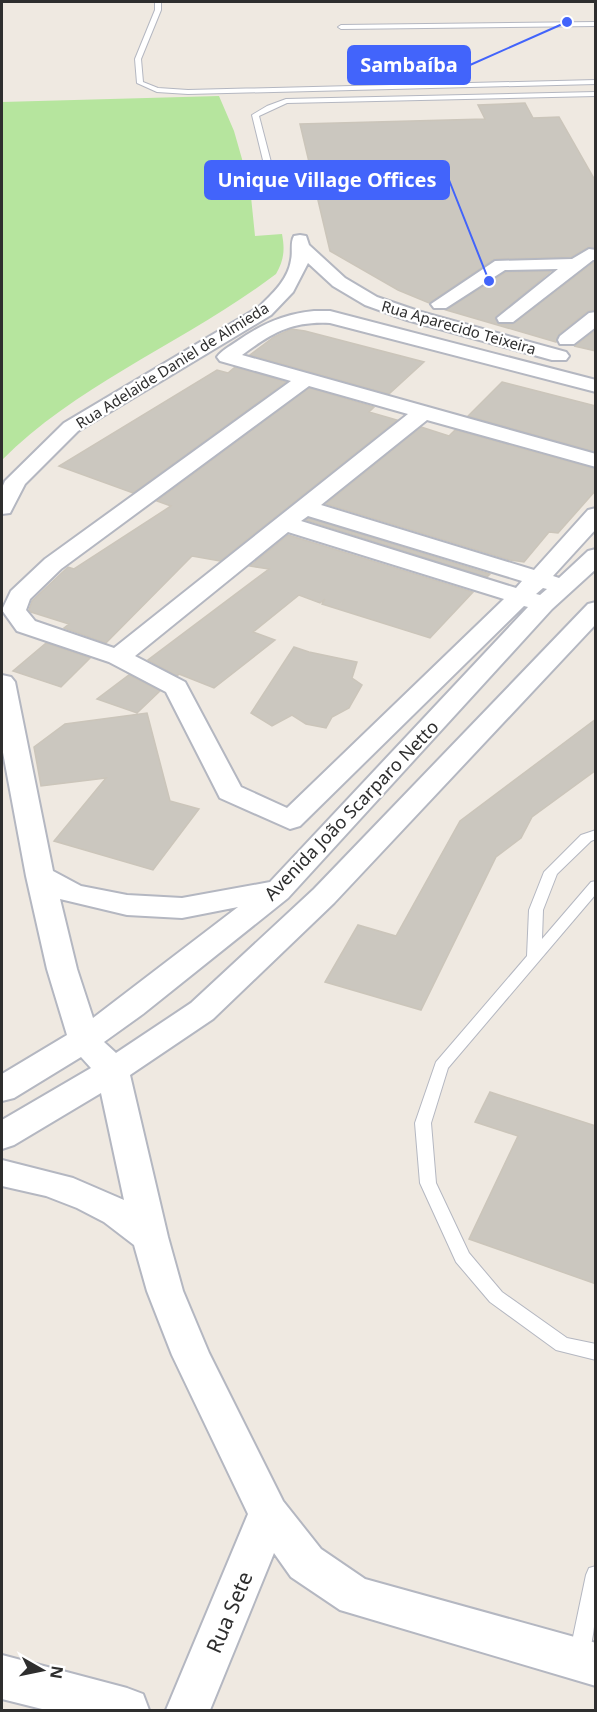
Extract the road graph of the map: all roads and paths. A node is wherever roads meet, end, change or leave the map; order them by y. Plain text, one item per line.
1 (158, 2) edge
2 (596, 24) edge
3 (341, 27) dead end
4 (596, 82) edge
5 (596, 94) edge
6 (275, 193) dead end
7 (301, 244) joint
8 (596, 255) edge
9 (575, 264) junction
10 (371, 301) junction
11 (440, 304) dead end
12 (265, 310) junction
13 (596, 317) edge
14 (506, 318) dead end
15 (567, 340) dead end
16 (573, 360) dead end
17 (308, 378) junction
18 (596, 386) edge
19 (425, 411) junction
20 (596, 461) edge
21 (303, 507) junction
22 (2, 508) edge
23 (596, 515) edge
24 (284, 523) junction
25 (596, 555) edge
26 (548, 590) junction
27 (518, 595) junction
28 (596, 609) edge
29 (118, 657) junction
30 (2, 682) edge
31 (596, 834) edge
32 (40, 876) junction
33 (596, 885) edge
34 (278, 891) junction
35 (534, 957) junction
36 (84, 1040) junction
37 (113, 1071) junction
38 (2, 1089) edge
39 (2, 1136) edge
40 (2, 1173) edge
41 (150, 1238) junction
42 (596, 1352) edge
43 (269, 1514) junction
44 (596, 1575) edge
45 (587, 1663) edge
46 (2, 1677) edge
47 (127, 1710) edge
48 (188, 1710) edge

1 - 4 lane
2 - 3 lane
5 - 6 lane
7 - 10 street, Rua Aparecido Teixeira
7 - 12 street, Rua Adelaide Daniel de Almieda
8 - 9 street
9 - 11 street
9 - 14 street
10 - 12 street
10 - 16 street, Rua Aparecido Teixeira
12 - 22 street, Rua Adelaide Daniel de Almieda
13 - 15 street
17 - 18 street
17 - 19 street
17 - 29 street
19 - 20 street
19 - 21 street
21 - 24 street
21 - 26 street
23 - 26 street
24 - 27 street
24 - 29 street
25 - 26 street, Avenida João Scarparo Netto
26 - 27 street
26 - 34 street, Avenida João Scarparo Netto
27 - 29 street
28 - 37 street
30 - 32 street
31 - 35 lane
32 - 34 street
32 - 36 street
33 - 35 lane
34 - 36 street, Avenida João Scarparo Netto
35 - 42 lane
36 - 37 street
36 - 38 street, Avenida João Scarparo Netto
37 - 39 street
37 - 41 street
40 - 41 street
41 - 43 street
43 - 45 street
43 - 48 street, Rua Sete
44 - 45 lane
46 - 47 street

